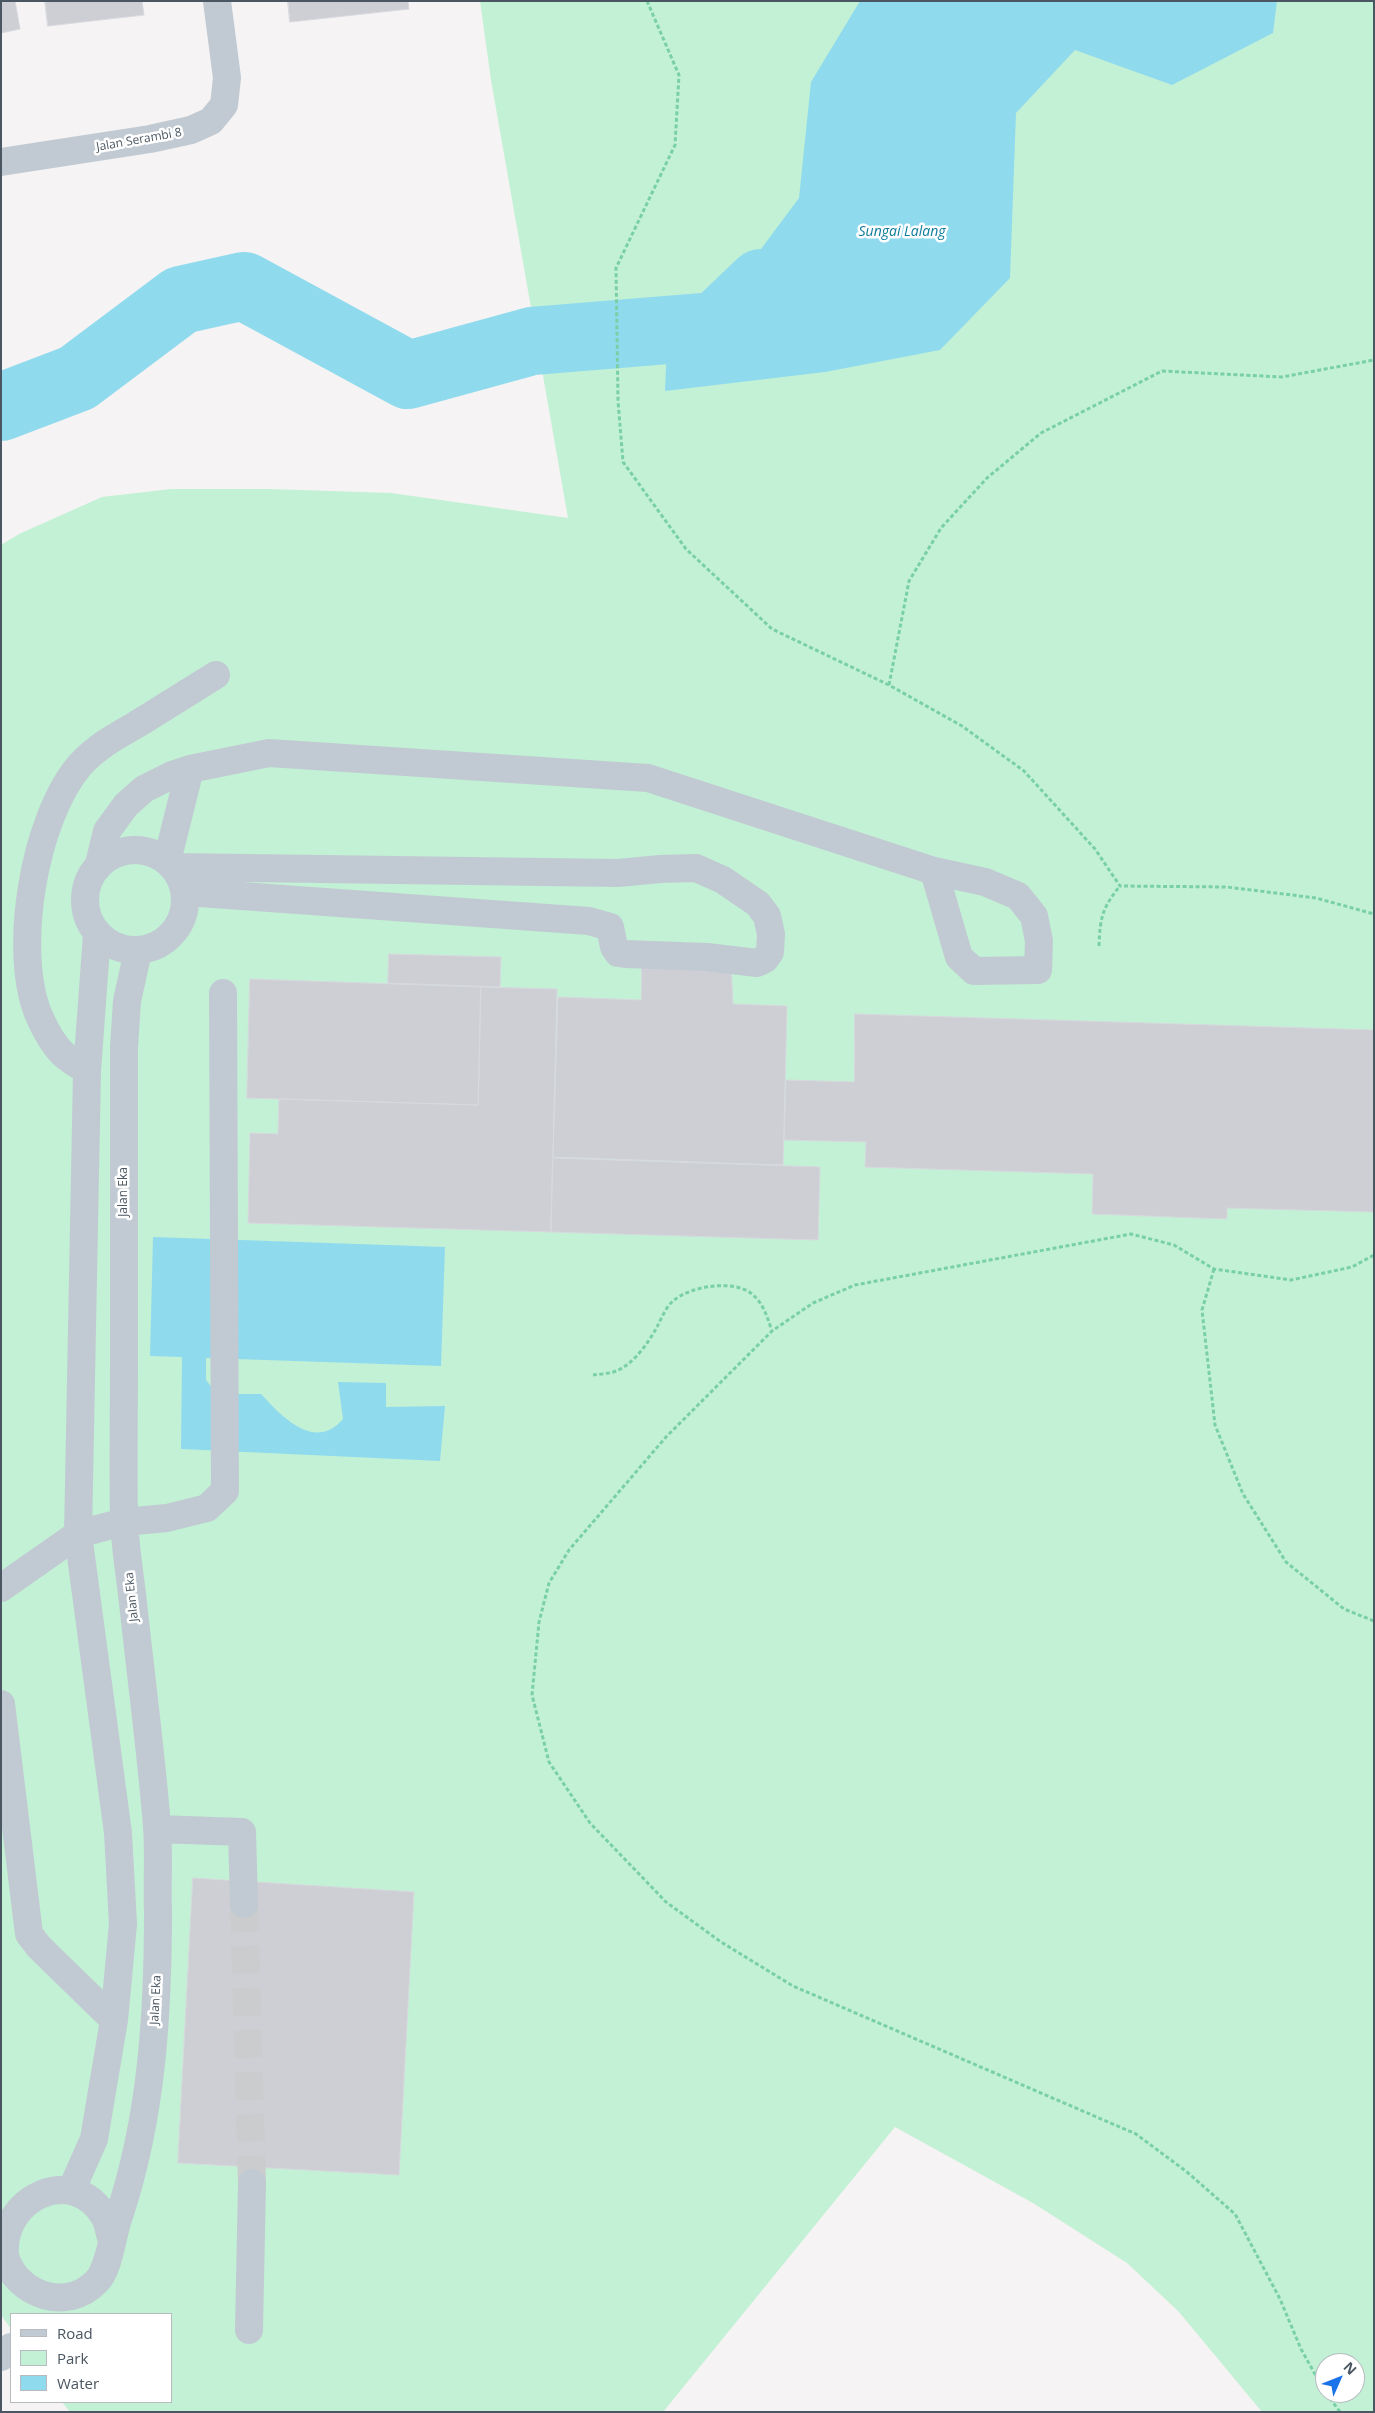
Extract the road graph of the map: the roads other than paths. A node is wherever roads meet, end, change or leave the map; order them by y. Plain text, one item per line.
1 (217, 1) edge
2 (1, 162) edge
3 (216, 675) dead end
4 (190, 769) junction
5 (99, 864) junction
6 (170, 864) junction
7 (934, 871) dead end
8 (186, 892) junction
9 (97, 934) junction
10 (138, 951) junction
11 (223, 993) dead end
12 (87, 1071) junction
13 (124, 1522) junction
14 (78, 1534) junction
15 (1, 1588) edge
16 (1, 1704) edge
17 (157, 1829) junction
18 (244, 1904) tunnel mouth
19 (114, 2020) junction
20 (252, 2183) tunnel mouth
21 (71, 2191) junction
22 (112, 2238) junction
23 (2, 2252) edge
24 (50, 2306) edge
25 (249, 2330) dead end
26 (10, 2347) edge
27 (1, 2357) edge

1 - 2 street, Jalan Serambi 8
3 - 12 street
4 - 5 street
4 - 6 street
4 - 7 street
5 - 6 street
5 - 9 street
6 - 8 street
6 - 8 street
8 - 10 street
9 - 10 street
9 - 12 street
10 - 13 street, Jalan Eka
11 - 13 street
12 - 14 street
13 - 14 street
13 - 17 street, Jalan Eka
14 - 15 street
14 - 19 street
16 - 19 street
17 - 18 street
17 - 22 street, Jalan Eka
19 - 21 street
20 - 25 street
21 - 22 street, Jalan Eka
21 - 23 street, Jalan Eka
22 - 24 street, Jalan Eka
23 - 24 street, Jalan Eka
26 - 27 street

